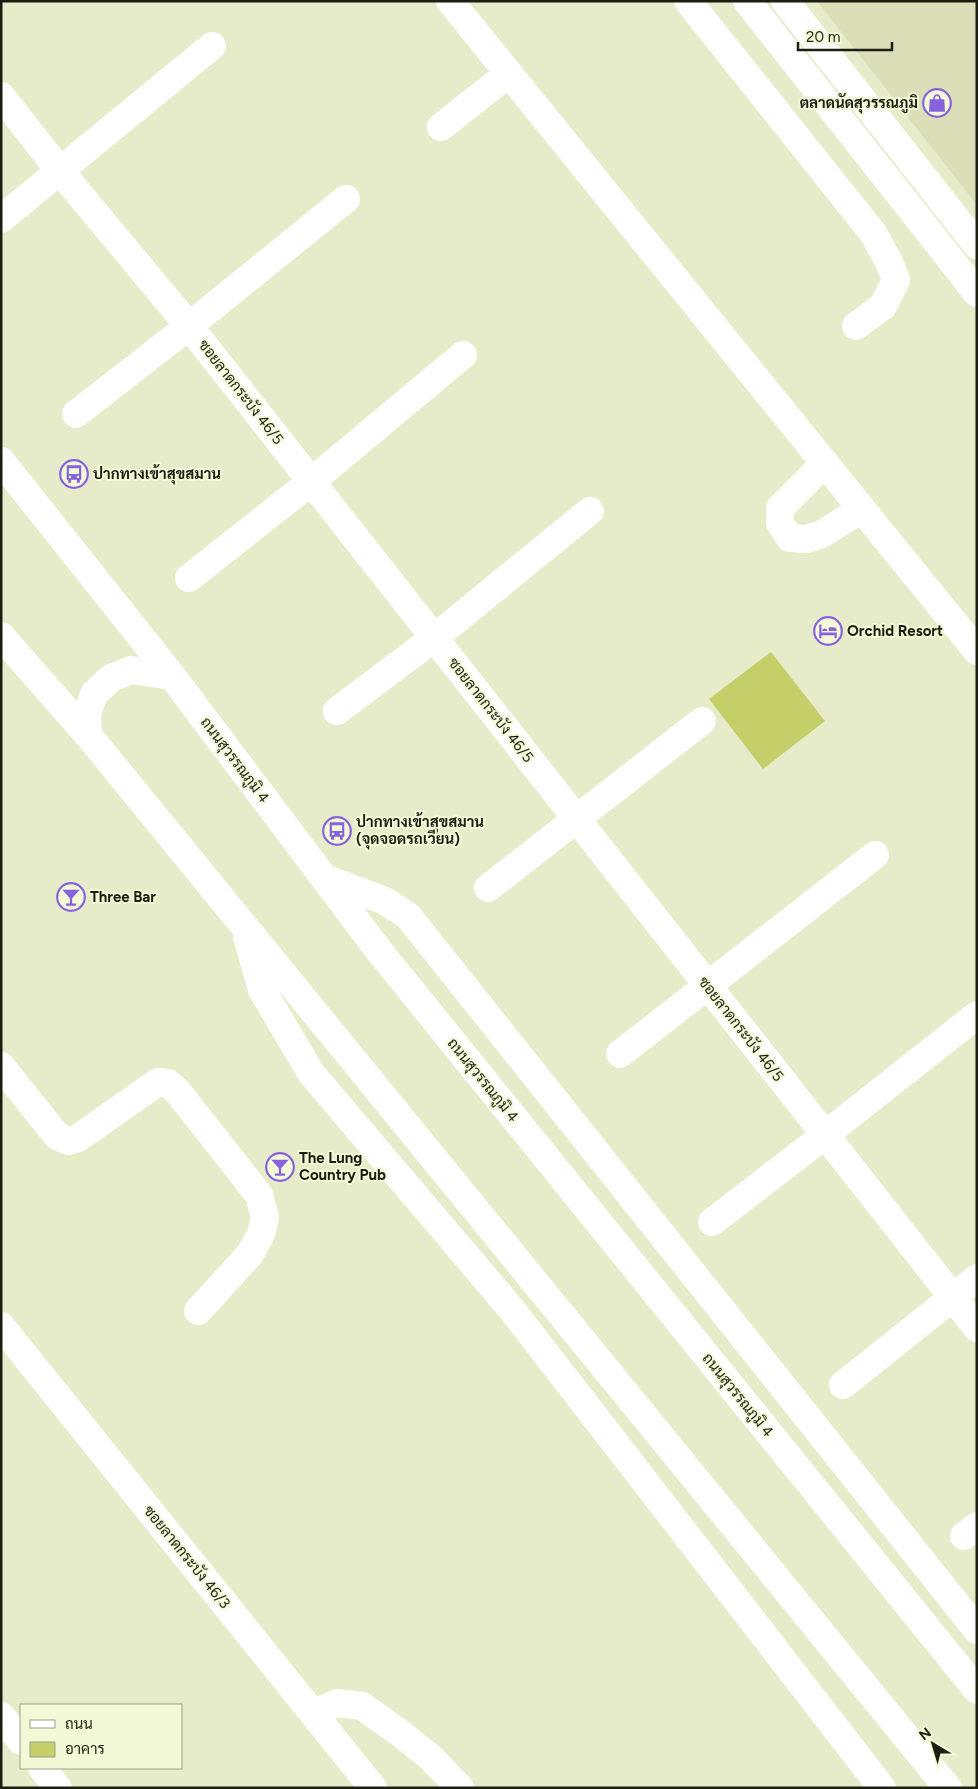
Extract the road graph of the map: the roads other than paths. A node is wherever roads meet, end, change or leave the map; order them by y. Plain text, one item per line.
1 (450, 1) edge
2 (688, 1) edge
3 (747, 1) edge
4 (785, 1) edge
5 (212, 46) dead end
6 (508, 74) junction
7 (1, 96) edge
8 (441, 128) dead end
9 (60, 171) junction
10 (346, 198) dead end
11 (1, 219) edge
12 (977, 245) edge
13 (977, 293) edge
14 (189, 326) junction
15 (856, 326) dead end
16 (463, 355) dead end
17 (76, 414) dead end
18 (1, 461) edge
19 (825, 463) junction
20 (312, 481) junction
21 (862, 509) junction
22 (590, 511) dead end
23 (189, 578) dead end
24 (1, 636) edge
25 (434, 638) junction
26 (977, 651) edge
27 (172, 676) junction
28 (337, 711) dead end
29 (702, 721) dead end
30 (88, 735) junction
31 (577, 818) junction
32 (874, 855) dead end
33 (325, 878) junction
34 (488, 888) dead end
35 (244, 926) junction
36 (707, 987) junction
37 (977, 1015) edge
38 (620, 1054) dead end
39 (1, 1066) edge
40 (825, 1135) junction
41 (712, 1222) dead end
42 (977, 1278) edge
43 (952, 1298) junction
44 (198, 1311) dead end
45 (1, 1326) edge
46 (977, 1328) edge
47 (843, 1385) dead end
48 (977, 1630) edge
49 (977, 1690) edge
50 (313, 1714) junction
51 (1, 1716) edge
52 (20, 1740) edge
53 (43, 1769) edge
54 (58, 1788) edge
55 (373, 1788) edge
56 (460, 1788) edge
57 (882, 1788) edge
58 (948, 1788) edge

1 - 6 street
2 - 15 street
3 - 13 street
4 - 12 street
5 - 9 street
6 - 8 street
6 - 19 street
7 - 9 street, ซอยลาดกระบัง 46/5
9 - 11 street
9 - 14 street, ซอยลาดกระบัง 46/5
10 - 14 street
14 - 17 street
14 - 20 street, ซอยลาดกระบัง 46/5
16 - 20 street
18 - 27 street, ถนนสุวรรณภูมิ 4
19 - 21 street
19 - 21 street
20 - 23 street
20 - 25 street, ซอยลาดกระบัง 46/5
21 - 26 street
22 - 25 street
24 - 30 street
25 - 28 street
25 - 31 street, ซอยลาดกระบัง 46/5
27 - 30 street
27 - 33 street, ถนนสุวรรณภูมิ 4
29 - 31 street
30 - 35 street
31 - 34 street
31 - 36 street, ซอยลาดกระบัง 46/5
32 - 36 street
33 - 48 street
33 - 49 street, ถนนสุวรรณภูมิ 4
35 - 57 street
35 - 58 street
36 - 38 street
36 - 40 street, ซอยลาดกระบัง 46/5
37 - 40 street
39 - 44 street
40 - 41 street
40 - 43 street, ซอยลาดกระบัง 46/5
42 - 43 street
43 - 46 street, ซอยลาดกระบัง 46/5
43 - 47 street
45 - 50 street, ซอยลาดกระบัง 46/3
50 - 55 street, ซอยลาดกระบัง 46/3
50 - 56 street
51 - 52 street
53 - 54 street

